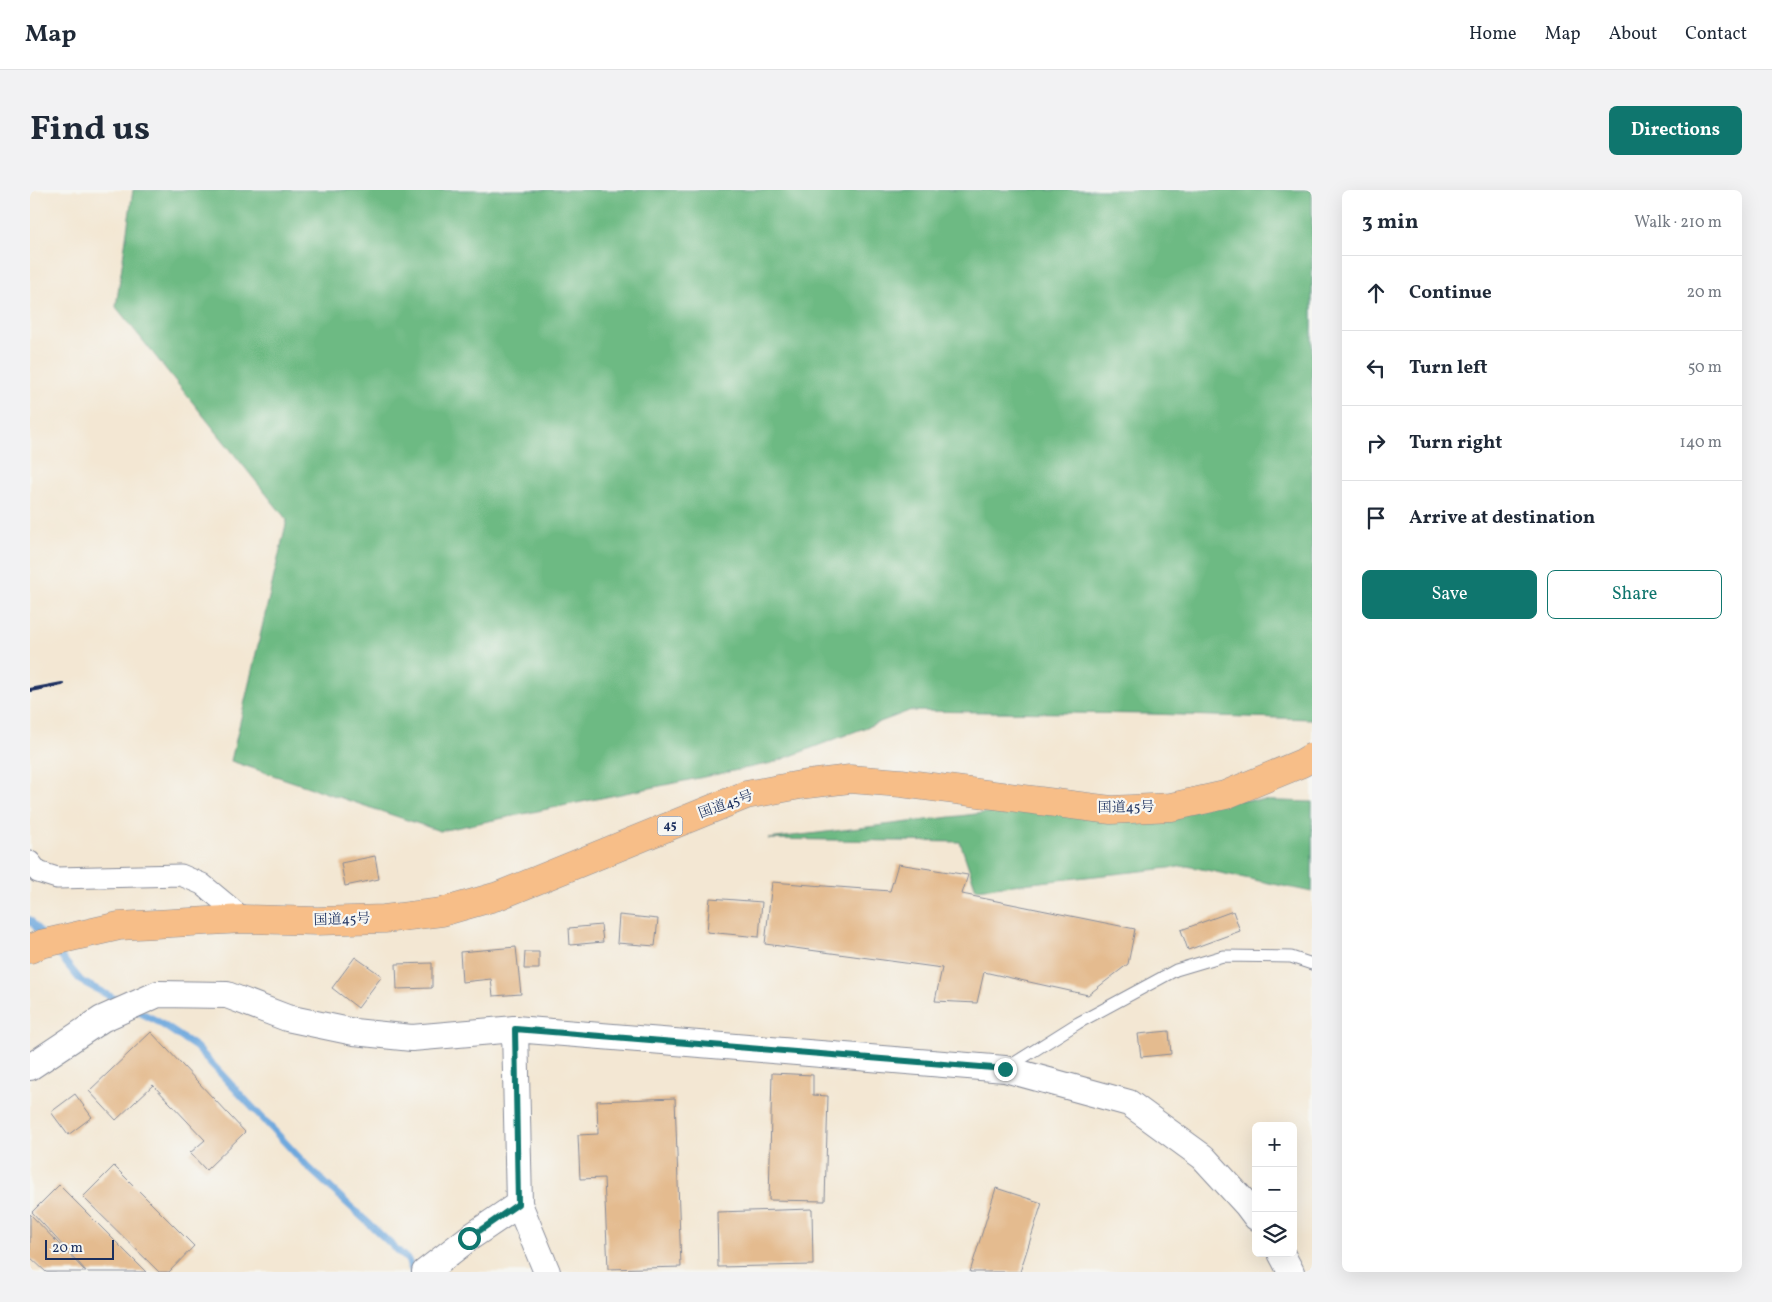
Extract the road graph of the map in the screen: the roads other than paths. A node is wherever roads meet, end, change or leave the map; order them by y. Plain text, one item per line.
1 (1312, 757) edge
2 (30, 862) edge
3 (244, 919) junction
4 (30, 949) edge
5 (1312, 964) edge
6 (515, 1029) junction
7 (30, 1067) edge
8 (1005, 1069) junction
9 (518, 1204) junction
10 (1252, 1212) edge
11 (1283, 1257) edge
12 (425, 1272) edge
13 (547, 1272) edge
14 (1291, 1272) edge

1 - 3 highway, 国道45号 / 45
2 - 3 street
3 - 4 highway, 国道45号 / 45
5 - 8 lane
6 - 7 street
6 - 8 street
6 - 9 street
8 - 10 street
9 - 12 street
9 - 13 street
11 - 14 street

